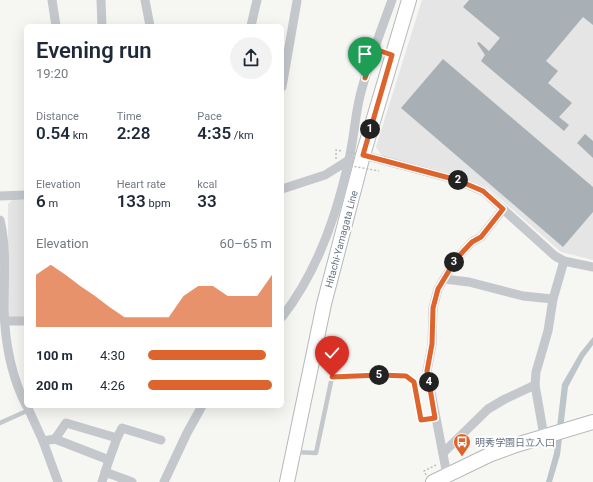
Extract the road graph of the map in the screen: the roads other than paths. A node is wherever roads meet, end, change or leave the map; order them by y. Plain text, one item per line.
1 (52, 0) edge
2 (101, 0) edge
3 (145, 0) edge
4 (257, 0) edge
5 (392, 0) edge
6 (409, 0) edge
7 (297, 1) dead end
8 (56, 24) edge
9 (102, 24) edge
10 (150, 24) edge
11 (251, 24) edge
12 (375, 49) junction
13 (392, 55) junction
14 (284, 76) edge
15 (363, 155) junction
16 (349, 159) junction
17 (284, 188) edge
18 (0, 196) edge
19 (24, 196) edge
20 (503, 209) junction
21 (0, 220) edge
22 (564, 261) junction
23 (593, 267) edge
24 (444, 279) junction
25 (2, 291) edge
26 (553, 298) junction
27 (284, 314) edge
28 (5, 321) junction
29 (24, 321) edge
30 (535, 385) junction
31 (24, 401) edge
32 (25, 408) edge
33 (27, 408) edge
34 (201, 408) edge
35 (435, 418) junction
36 (593, 422) edge
37 (0, 423) edge
38 (546, 436) junction
39 (117, 438) junction
40 (55, 440) junction
41 (161, 440) dead end
42 (43, 441) junction
43 (293, 452) junction
44 (443, 453) junction
45 (108, 460) junction
46 (105, 472) junction
47 (447, 475) junction
48 (58, 482) edge
49 (102, 482) edge
50 (132, 482) edge
51 (164, 482) edge
52 (287, 482) edge
53 (433, 482) edge

1 - 8 street
2 - 9 street
3 - 10 street
4 - 11 street
5 - 12 street
6 - 13 main road, Hitachi-Yamagata Line
7 - 14 street
12 - 13 street
12 - 16 street
13 - 15 main road, Hitachi-Yamagata Line
15 - 20 street
15 - 43 main road, Hitachi-Yamagata Line
16 - 17 street
16 - 27 street
18 - 19 street
20 - 22 street
20 - 24 street
21 - 25 street
22 - 23 street
22 - 26 street
24 - 26 street
24 - 35 street
25 - 28 street
26 - 30 street
28 - 29 street
28 - 31 street
30 - 38 street
30 - 44 street
32 - 37 lane
33 - 42 street
34 - 51 street
35 - 43 lane
35 - 44 street
36 - 38 main road
38 - 47 main road
39 - 40 street
39 - 41 street
39 - 45 street
40 - 42 street
40 - 45 street
42 - 48 street
43 - 52 main road, Hitachi-Yamagata Line
44 - 47 street
45 - 46 street
46 - 49 street
46 - 50 street
47 - 53 main road

